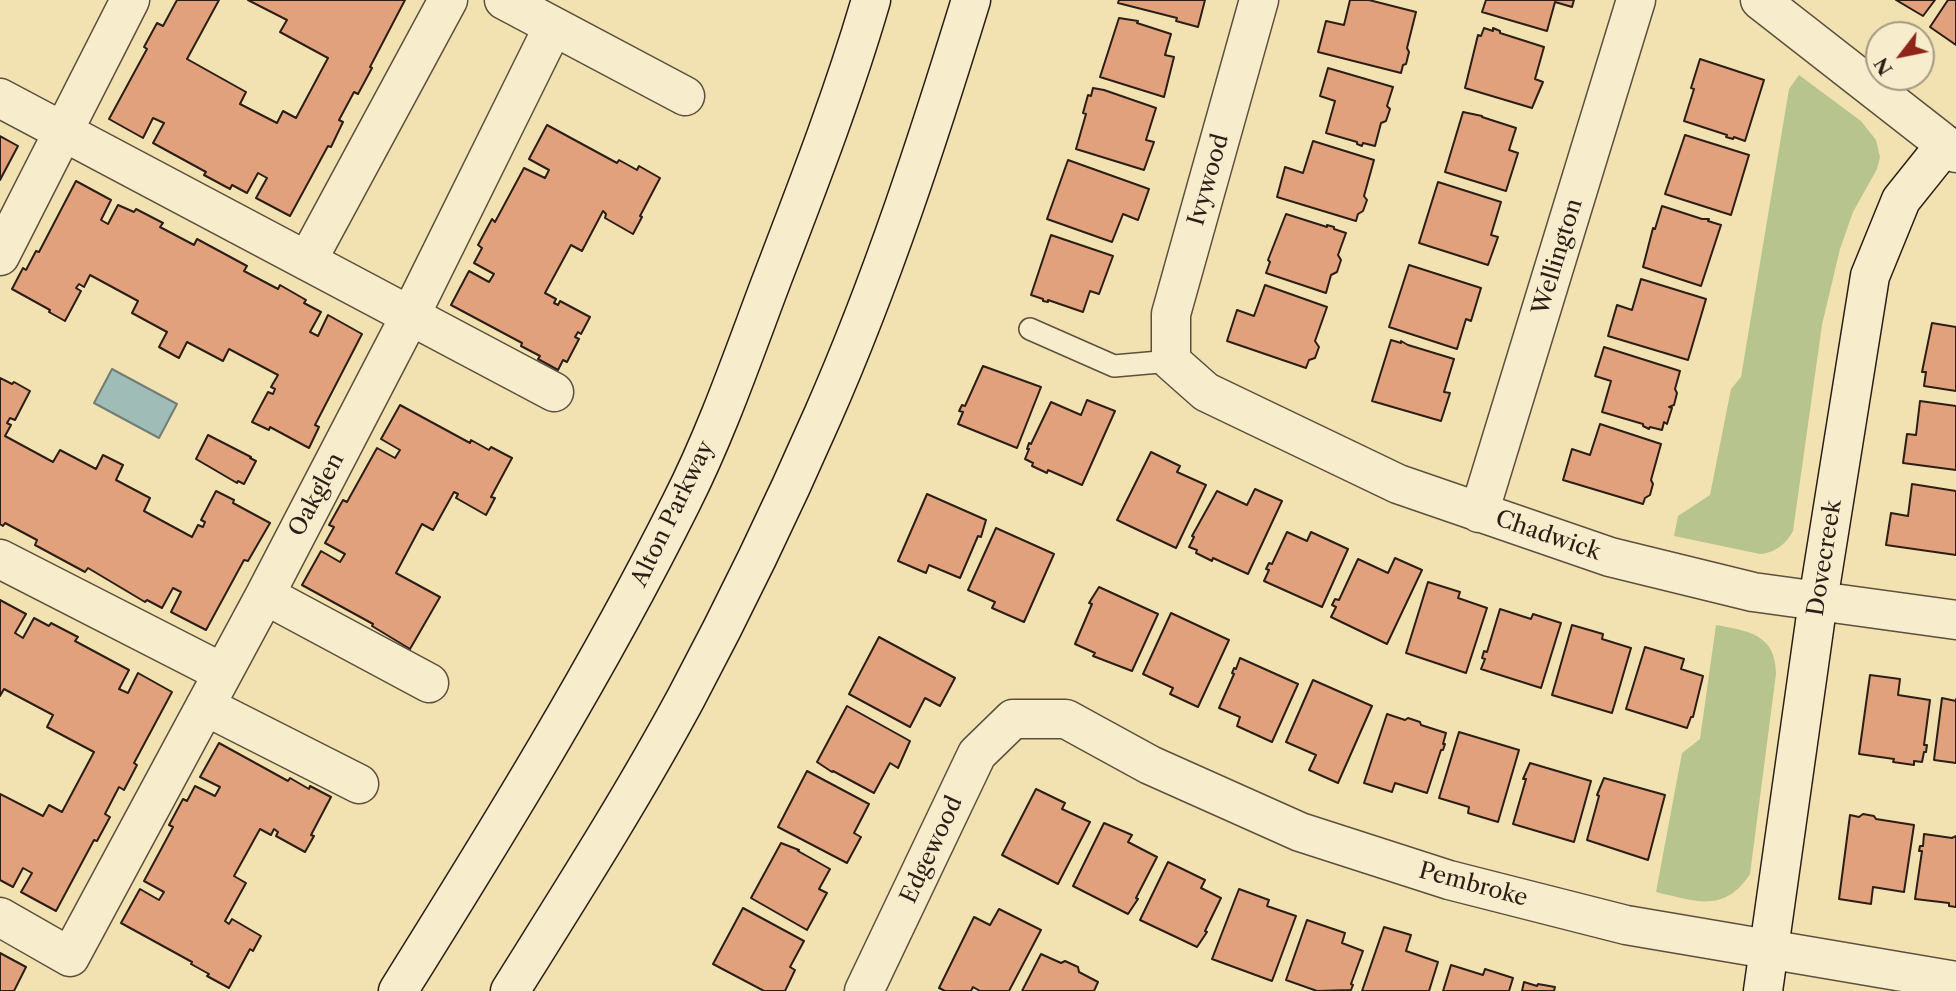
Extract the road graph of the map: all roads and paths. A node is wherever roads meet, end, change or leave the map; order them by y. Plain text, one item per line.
1 (130, 0) edge
2 (447, 0) edge
3 (504, 0) edge
4 (871, 0) edge
5 (971, 0) edge
6 (1259, 0) edge
7 (1636, 0) edge
8 (1760, 0) edge
9 (553, 27) junction
10 (685, 96) dead end
11 (0, 98) edge
12 (62, 131) junction
13 (1951, 149) edge
14 (0, 256) edge
15 (307, 261) junction
16 (410, 316) junction
17 (1030, 329) dead end
18 (1171, 361) junction
19 (554, 392) dead end
20 (1479, 513) junction
21 (0, 559) edge
22 (265, 595) junction
23 (1818, 601) junction
24 (1956, 620) edge
25 (221, 672) junction
26 (429, 682) dead end
27 (205, 706) junction
28 (1013, 719) joint
29 (359, 783) dead end
30 (0, 918) edge
31 (1767, 950) junction
32 (1956, 981) edge
33 (398, 991) edge
34 (510, 991) edge
35 (864, 991) edge
36 (1763, 991) edge

1 - 12 street
2 - 15 street
3 - 9 street
4 - 33 street, Alton Parkway
5 - 34 street
6 - 18 street, Ivywood
7 - 20 street, Wellington
8 - 13 street
9 - 10 street
9 - 16 street, Oakglen
11 - 12 street
12 - 14 street
12 - 15 street
13 - 23 street, Dovecreek
15 - 16 street
16 - 19 street
16 - 22 street, Oakglen
17 - 18 lane
18 - 20 street, Chadwick
20 - 23 street, Chadwick
21 - 25 street
22 - 25 street, Oakglen
22 - 26 street
23 - 24 street, Chadwick
23 - 31 street, Dovecreek
25 - 27 street, Oakglen
27 - 29 street
27 - 30 street, Oakglen
28 - 31 street, Pembroke
28 - 35 street, Edgewood
31 - 32 street, Pembroke
31 - 36 street, Dovecreek

